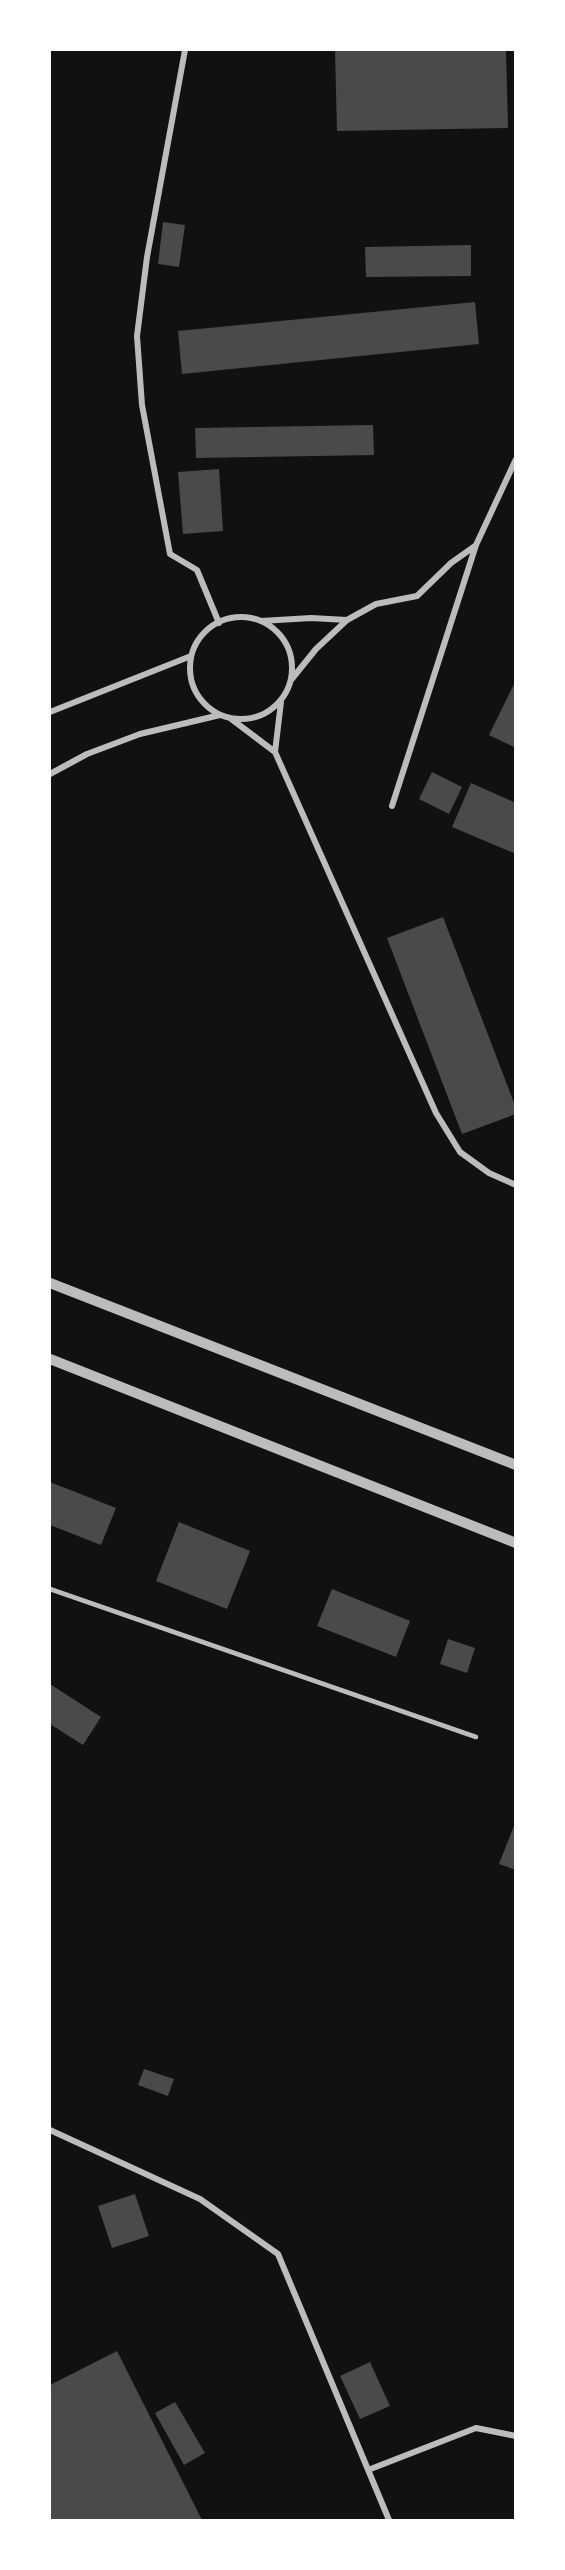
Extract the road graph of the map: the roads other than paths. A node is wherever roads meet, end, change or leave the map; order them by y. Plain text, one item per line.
1 (185, 50) edge
2 (516, 459) edge
3 (476, 545) junction
4 (347, 620) junction
5 (261, 621) junction
6 (219, 623) junction
7 (191, 656) junction
8 (291, 681) junction
9 (280, 702) junction
10 (50, 712) edge
11 (220, 715) junction
12 (230, 718) junction
13 (276, 752) junction
14 (50, 774) edge
15 (392, 806) dead end
16 (516, 1185) edge
17 (50, 1283) edge
18 (50, 1359) edge
19 (516, 1465) edge
20 (516, 1543) edge
21 (50, 1589) edge
22 (476, 1737) dead end
23 (50, 2130) edge
24 (516, 2436) edge
25 (368, 2470) junction
26 (389, 2520) edge

1 - 6 street
2 - 3 street
3 - 4 street
3 - 15 street
4 - 5 street
4 - 8 street
5 - 6 street
5 - 8 street
6 - 7 street
7 - 10 street
7 - 11 street
8 - 9 street
9 - 12 street
9 - 13 street
11 - 12 street
11 - 14 street
12 - 13 street
13 - 16 street
17 - 19 street
18 - 20 street
21 - 22 lane
23 - 25 street
24 - 25 street
25 - 26 street

